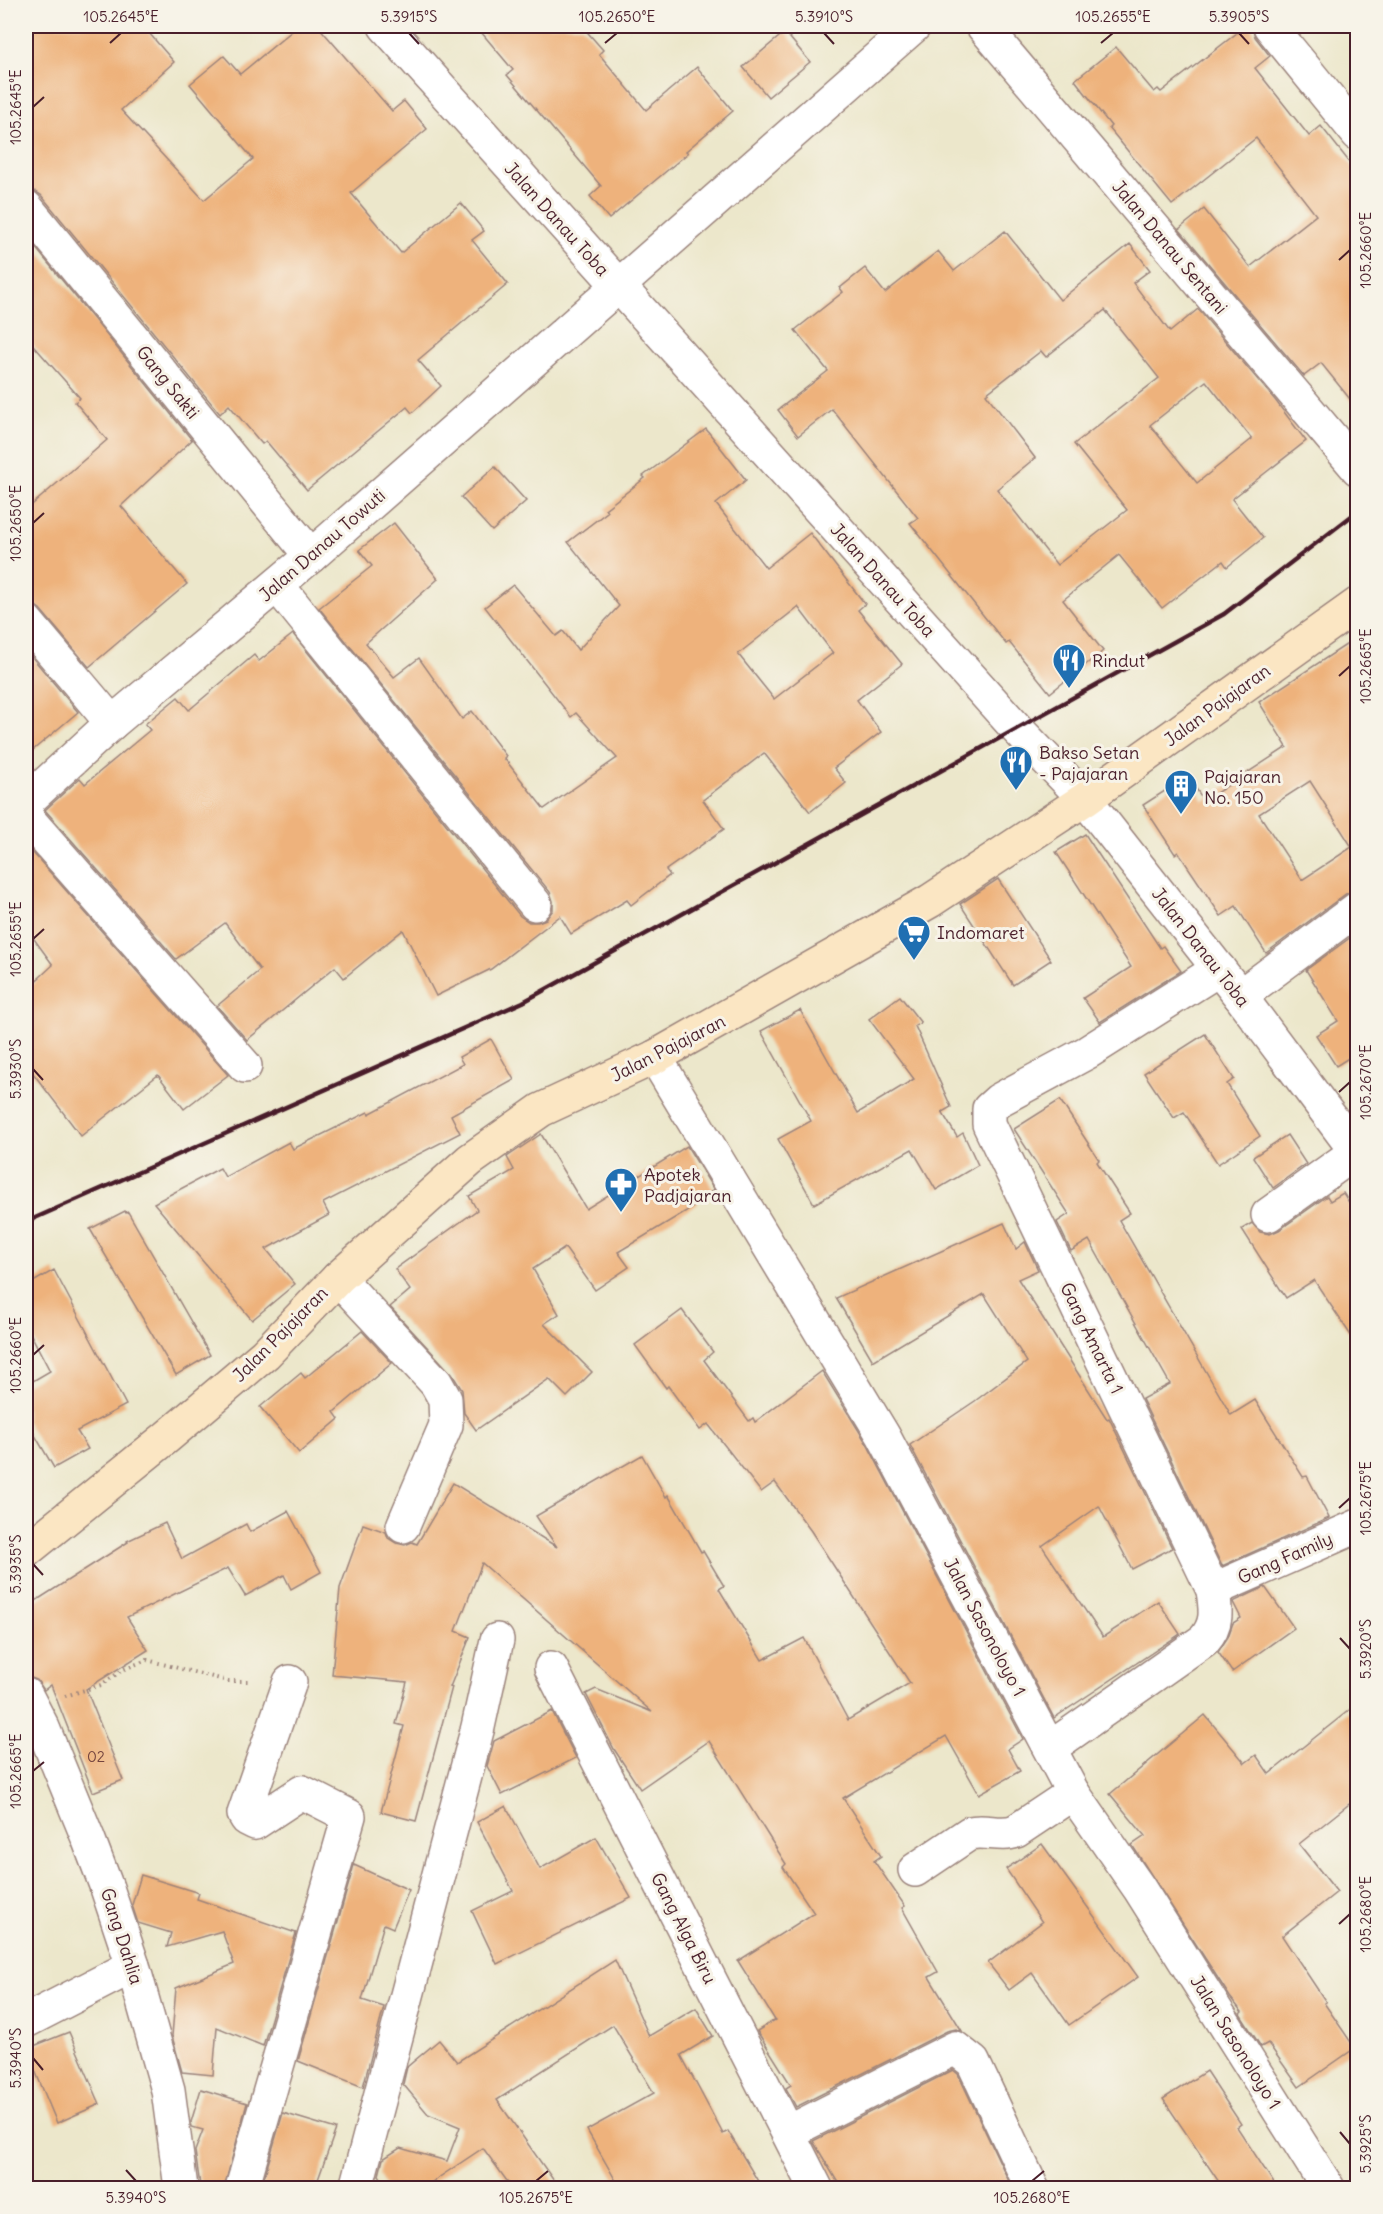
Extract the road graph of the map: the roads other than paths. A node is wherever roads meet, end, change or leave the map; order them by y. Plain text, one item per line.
1 (385, 26) edge
2 (914, 26) edge
3 (982, 26) edge
4 (1270, 26) edge
5 (1358, 134) edge
6 (26, 207) edge
7 (618, 287) junction
8 (1358, 469) edge
9 (311, 556) junction
10 (277, 585) junction
11 (1358, 604) edge
12 (26, 621) edge
13 (112, 723) junction
14 (1085, 799) junction
15 (26, 802) edge
16 (26, 817) edge
17 (535, 904) dead end
18 (1358, 908) edge
19 (1219, 969) junction
20 (1240, 996) junction
21 (655, 1057) junction
22 (245, 1066) dead end
23 (1357, 1153) edge
24 (1268, 1215) dead end
25 (338, 1278) junction
26 (403, 1526) dead end
27 (1358, 1526) edge
28 (26, 1551) edge
29 (1214, 1590) junction
30 (497, 1640) dead end
31 (551, 1668) dead end
32 (291, 1682) road end
33 (28, 1701) edge
34 (1050, 1748) junction
35 (1073, 1793) junction
36 (915, 1870) dead end
37 (133, 1966) junction
38 (26, 2021) edge
39 (789, 2132) junction
40 (181, 2188) edge
41 (242, 2188) edge
42 (356, 2188) edge
43 (816, 2188) edge
44 (1032, 2188) edge
45 (1325, 2188) edge

1 - 7 street, Jalan Danau Toba
2 - 7 street, Jalan Danau Towuti
3 - 8 street, Jalan Danau Sentani
4 - 5 street
6 - 9 street, Gang Sakti
7 - 9 street, Jalan Danau Towuti
7 - 14 street, Jalan Danau Toba
9 - 10 street, Jalan Danau Towuti
10 - 13 street, Jalan Danau Towuti
10 - 17 street
11 - 14 main road, Jalan Pajajaran
12 - 13 street
13 - 15 street, Jalan Danau Towuti
14 - 19 street, Jalan Danau Toba
14 - 21 main road, Jalan Pajajaran
16 - 22 street
18 - 20 street
19 - 20 street, Jalan Danau Toba
19 - 29 street, Gang Amarta 1
20 - 23 street, Jalan Danau Toba
21 - 25 main road, Jalan Pajajaran
21 - 34 street, Jalan Sasonoloyo 1
23 - 24 street
25 - 26 street
25 - 28 main road, Jalan Pajajaran
27 - 29 street, Gang Family
29 - 34 street, Gang Amarta 1
30 - 42 street
31 - 39 street, Gang Alga Biru
32 - 41 street
33 - 37 street, Gang Dahlia
34 - 35 street, Jalan Sasonoloyo 1
35 - 36 street
35 - 45 street, Jalan Sasonoloyo 1
37 - 38 street
37 - 40 street, Gang Dahlia
39 - 43 street, Gang Alga Biru
39 - 44 street

